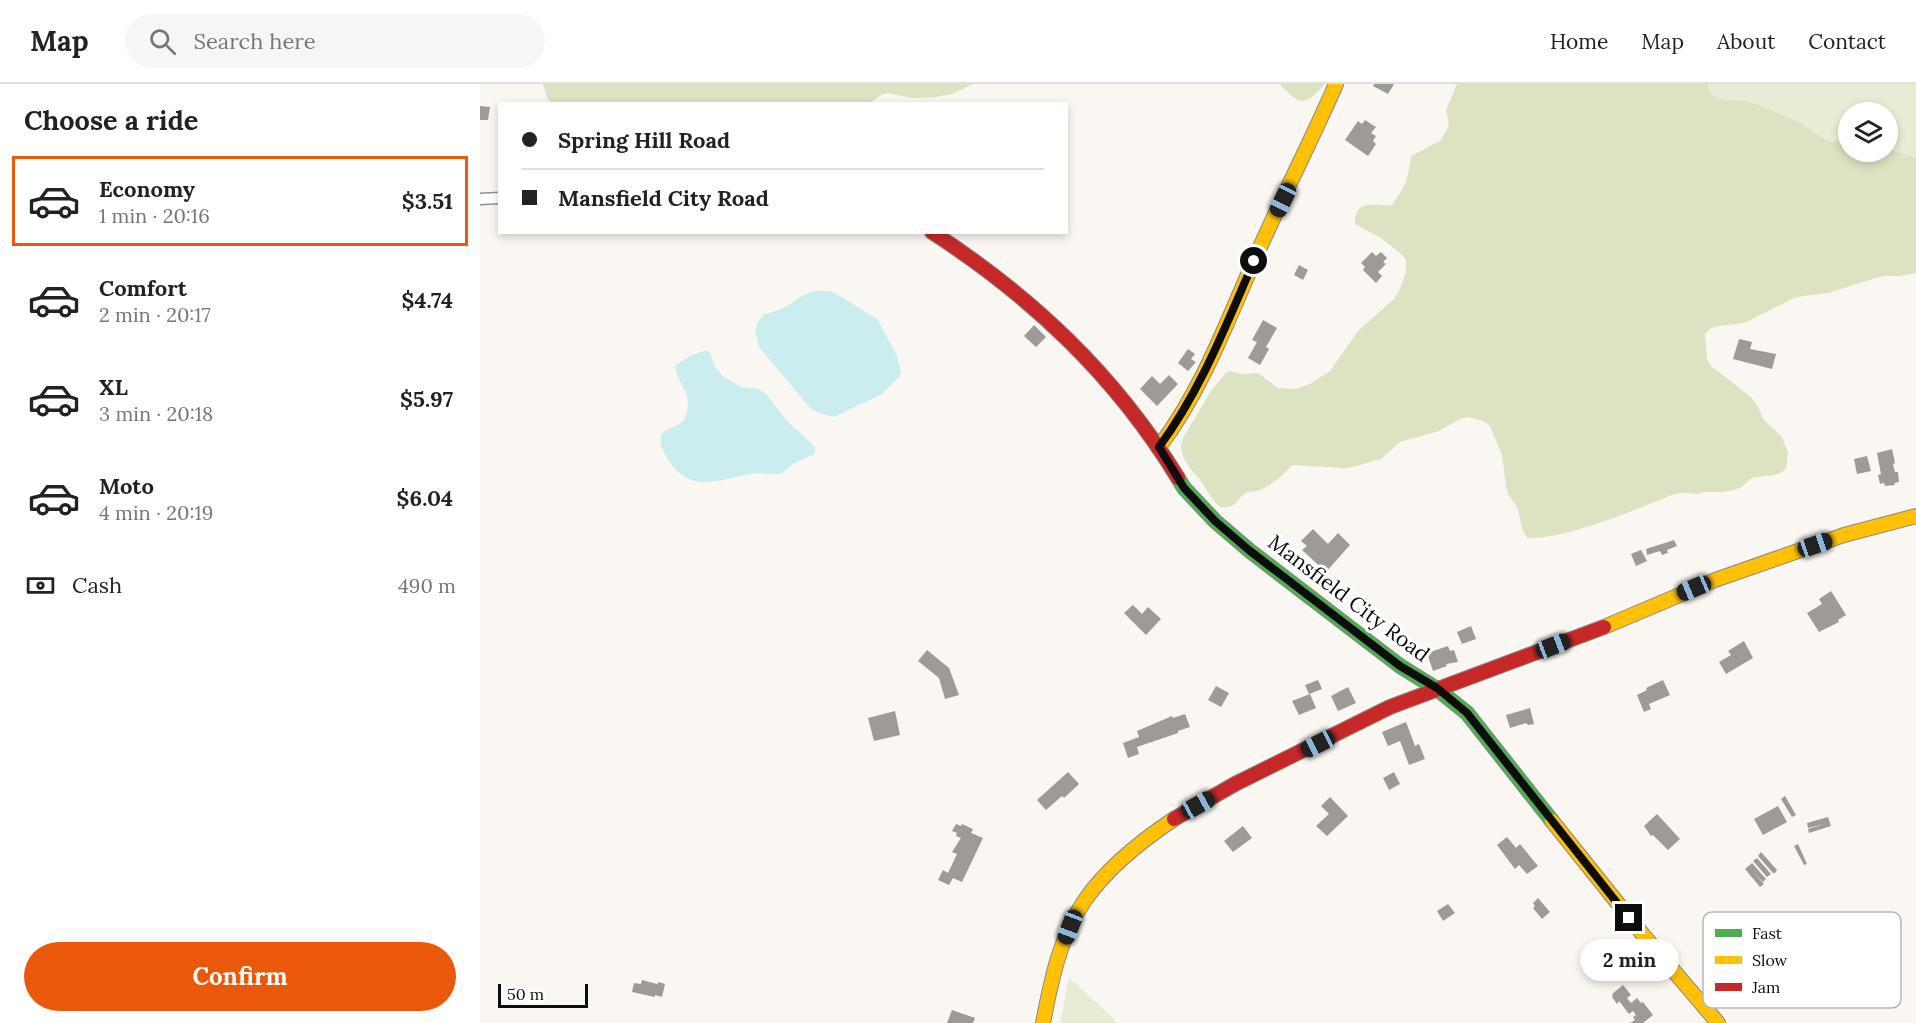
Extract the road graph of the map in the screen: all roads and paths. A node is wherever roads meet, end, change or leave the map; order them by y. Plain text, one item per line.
1 (1336, 84) edge
2 (498, 198) edge
3 (480, 199) edge
4 (935, 234) edge
5 (1159, 447) junction
6 (1916, 516) edge
7 (1437, 688) junction
8 (1703, 1005) edge
9 (1705, 1008) edge
10 (1043, 1023) edge
11 (1718, 1023) edge

1 - 5 street
2 - 3 street
4 - 5 street, Mansfield City Road
5 - 7 street, Mansfield City Road
6 - 7 street
7 - 8 street, Mansfield City Road
7 - 10 street
9 - 11 street, Mansfield City Road

